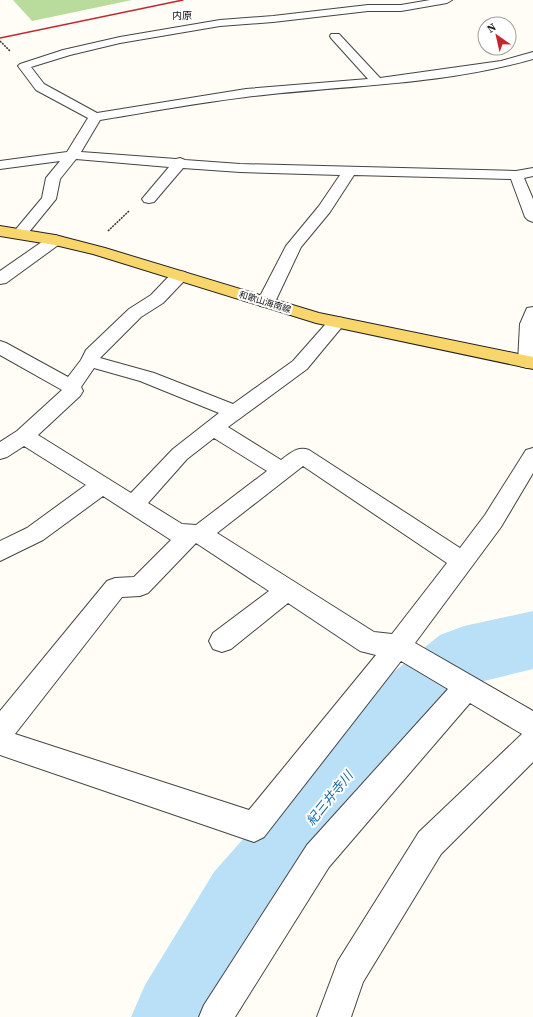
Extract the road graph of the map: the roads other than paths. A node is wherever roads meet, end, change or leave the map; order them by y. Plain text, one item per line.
1 (446, 0) edge
2 (335, 36) dead end
3 (533, 55) edge
4 (377, 82) junction
5 (95, 117) junction
6 (72, 155) junction
7 (180, 162) junction
8 (0, 165) edge
9 (350, 170) junction
10 (533, 172) edge
11 (516, 175) junction
12 (149, 199) road end
13 (533, 217) edge
14 (0, 231) edge
15 (20, 234) junction
16 (55, 240) junction
17 (179, 276) junction
18 (0, 278) edge
19 (266, 302) junction
20 (533, 312) edge
21 (337, 322) junction
22 (0, 347) edge
23 (90, 361) junction
24 (530, 363) edge
25 (71, 387) junction
26 (235, 412) junction
27 (213, 428) junction
28 (24, 436) junction
29 (0, 452) edge
30 (533, 455) edge
31 (282, 470) junction
32 (102, 485) junction
33 (132, 505) junction
34 (196, 534) junction
35 (0, 552) edge
36 (462, 561) junction
37 (287, 590) junction
38 (222, 641) dead end
39 (403, 649) junction
40 (461, 684) junction
41 (533, 726) edge
42 (0, 732) edge
43 (0, 742) edge
44 (533, 742) edge
45 (216, 1017) edge
46 (334, 1017) edge

1 - 5 street
2 - 4 street
3 - 4 street
4 - 5 street
5 - 6 street
6 - 7 street
6 - 8 street
6 - 15 street
7 - 9 street
7 - 12 street
9 - 11 street
9 - 19 street
10 - 11 street
11 - 13 street
14 - 15 main road, 和歌山海南線
15 - 16 main road, 和歌山海南線
16 - 17 main road, 和歌山海南線
16 - 18 street
17 - 19 main road, 和歌山海南線
17 - 23 street
19 - 21 main road, 和歌山海南線
20 - 24 street
21 - 24 main road, 和歌山海南線
21 - 26 street
22 - 25 street
23 - 25 street
23 - 26 street
25 - 28 street
26 - 27 street
27 - 31 street
27 - 33 street
28 - 29 street
28 - 32 street
30 - 36 street
31 - 34 street
31 - 36 street
32 - 33 street
32 - 35 street
33 - 34 street
34 - 37 street
34 - 42 street
36 - 39 street
37 - 38 street
37 - 39 street
39 - 40 street
39 - 43 street
40 - 41 street
40 - 45 street
44 - 46 street

